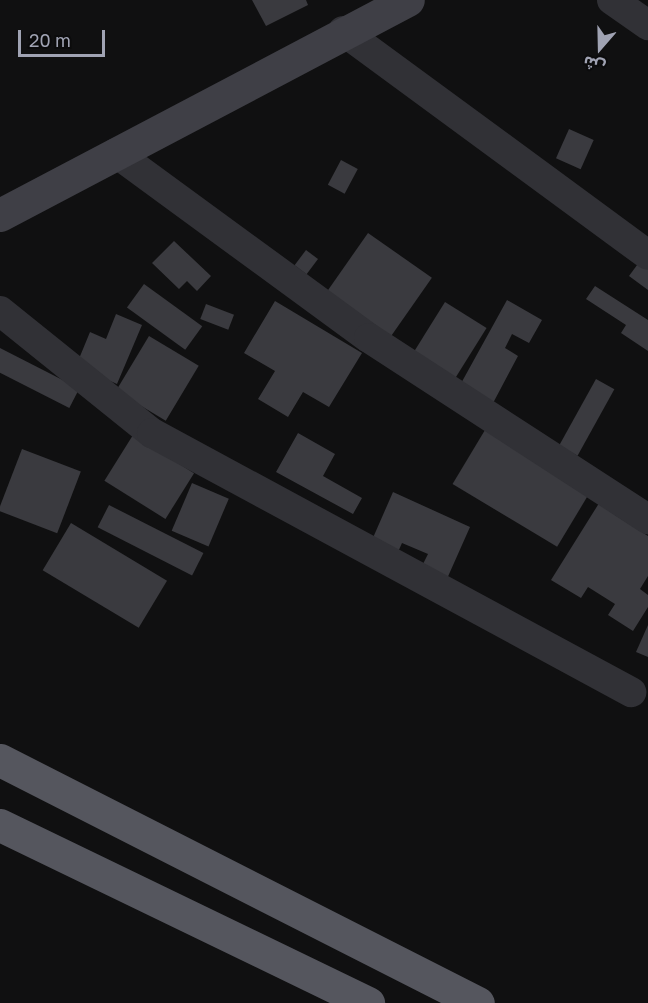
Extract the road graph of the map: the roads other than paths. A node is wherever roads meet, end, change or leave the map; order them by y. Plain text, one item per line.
1 (408, 0) edge
2 (612, 0) edge
3 (648, 25) edge
4 (343, 31) junction
5 (116, 153) junction
6 (0, 215) edge
7 (648, 255) edge
8 (0, 311) edge
9 (648, 519) edge
10 (631, 692) dead end
11 (0, 760) edge
12 (0, 825) edge
13 (368, 1003) edge
14 (478, 1003) edge

1 - 4 main road
2 - 3 street
4 - 5 main road
4 - 7 street
5 - 6 main road
5 - 9 street
8 - 10 street
11 - 14 highway
12 - 13 highway

